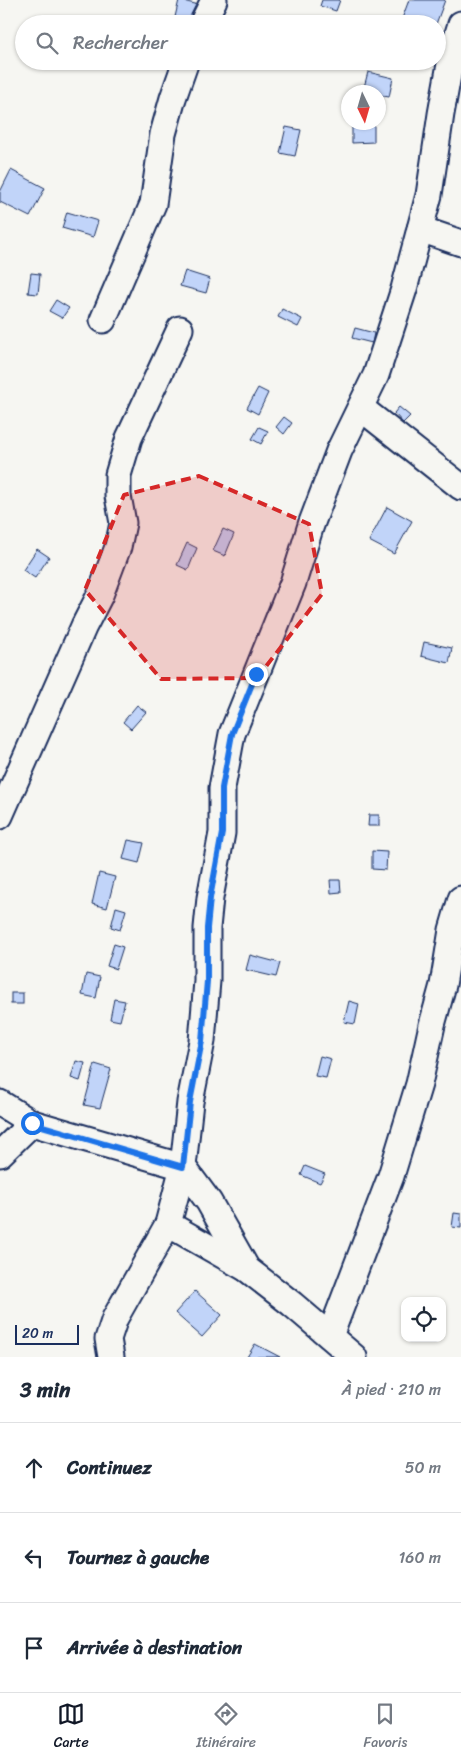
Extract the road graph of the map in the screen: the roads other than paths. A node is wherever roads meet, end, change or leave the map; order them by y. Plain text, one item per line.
1 (214, 0) edge
2 (206, 15) edge
3 (461, 24) edge
4 (183, 70) edge
5 (420, 229) junction
6 (461, 243) edge
7 (104, 320) dead end
8 (180, 329) dead end
9 (361, 408) junction
10 (461, 488) edge
11 (0, 816) edge
12 (461, 898) edge
13 (0, 1103) edge
14 (32, 1123) junction
15 (0, 1154) edge
16 (183, 1167) junction
17 (168, 1224) junction
18 (247, 1269) junction
19 (330, 1336) junction
20 (111, 1357) edge
21 (354, 1357) edge

1 - 2 street
3 - 5 street
4 - 7 street
5 - 6 street
5 - 9 street
8 - 11 street
9 - 10 street
9 - 16 street
12 - 19 street
13 - 14 street
14 - 15 street
14 - 16 street
16 - 17 street
16 - 18 street
17 - 18 street
17 - 20 street
18 - 19 street
19 - 21 street

